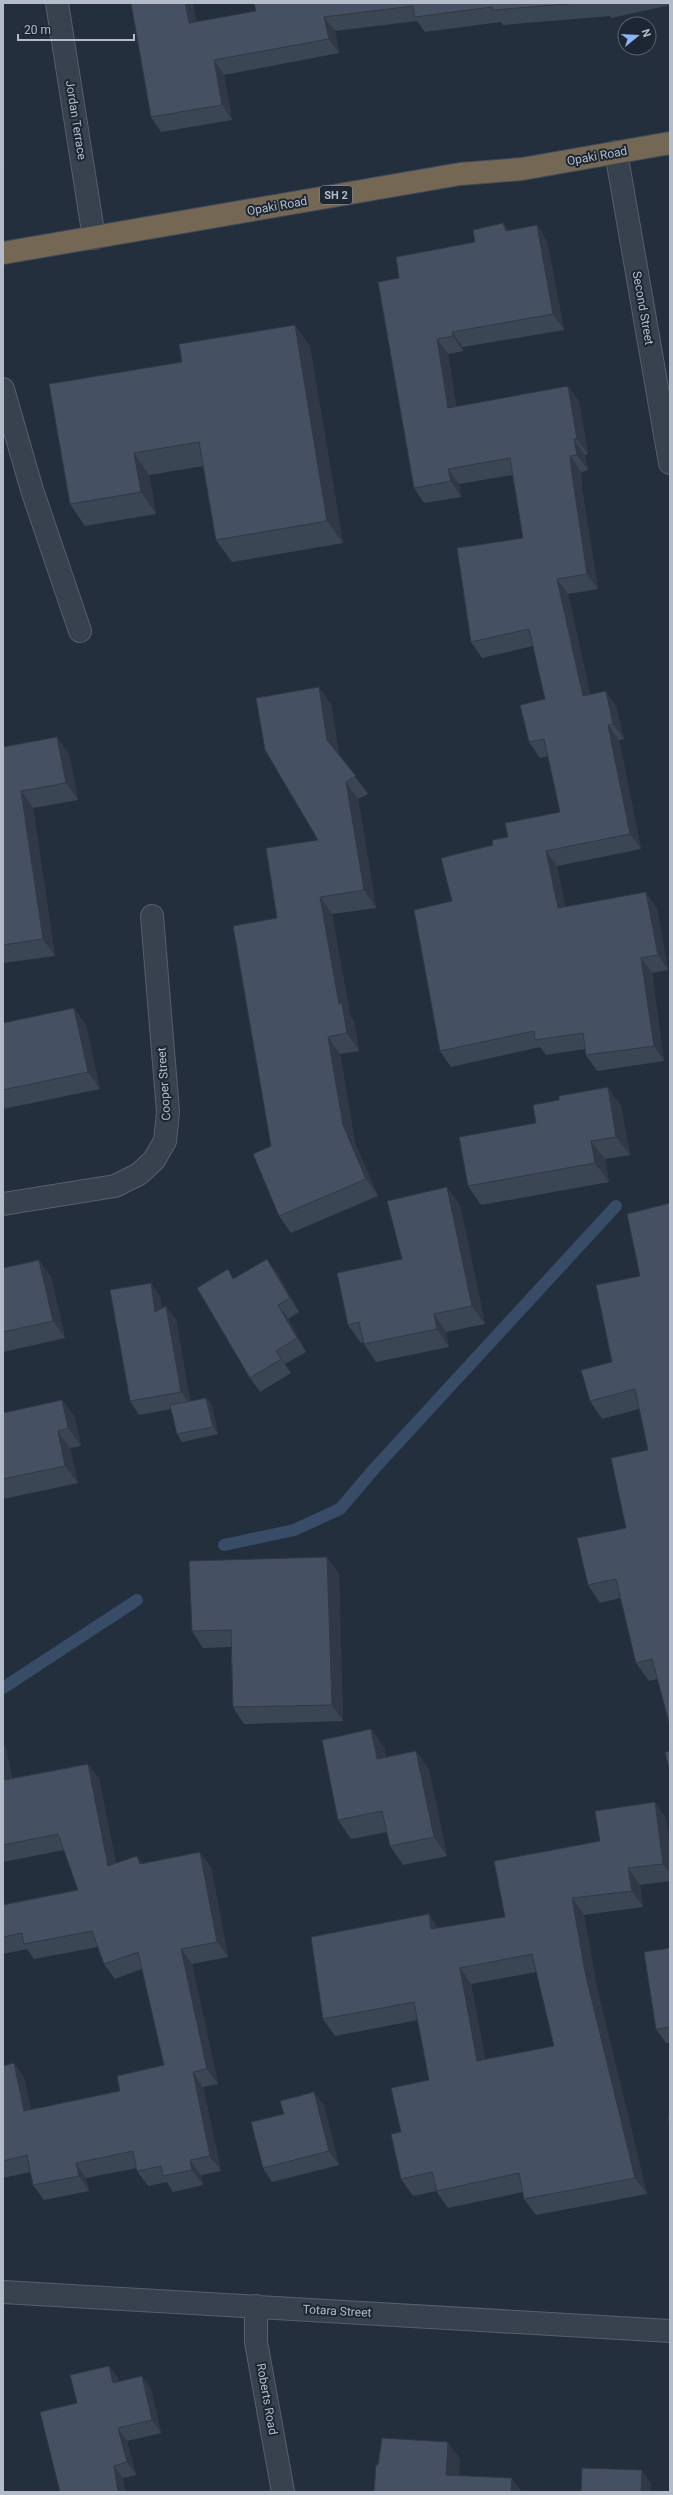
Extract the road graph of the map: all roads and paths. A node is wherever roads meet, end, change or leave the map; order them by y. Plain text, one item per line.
1 (57, 3) edge
2 (670, 143) edge
3 (616, 152) junction
4 (94, 238) junction
5 (3, 253) edge
6 (3, 389) edge
7 (670, 463) edge
8 (80, 631) dead end
9 (152, 916) dead end
10 (3, 1204) edge
11 (3, 2292) edge
12 (256, 2306) junction
13 (670, 2331) edge
14 (284, 2492) edge

1 - 4 street, Jordan Terrace
2 - 3 highway, Opaki Road / SH 2
3 - 4 highway, Opaki Road / SH 2
3 - 7 street, Second Street
4 - 5 highway, Opaki Road / SH 2
6 - 8 street
9 - 10 street, Cooper Street
11 - 12 street, Totara Street
12 - 13 street, Totara Street
12 - 14 street, Roberts Road

